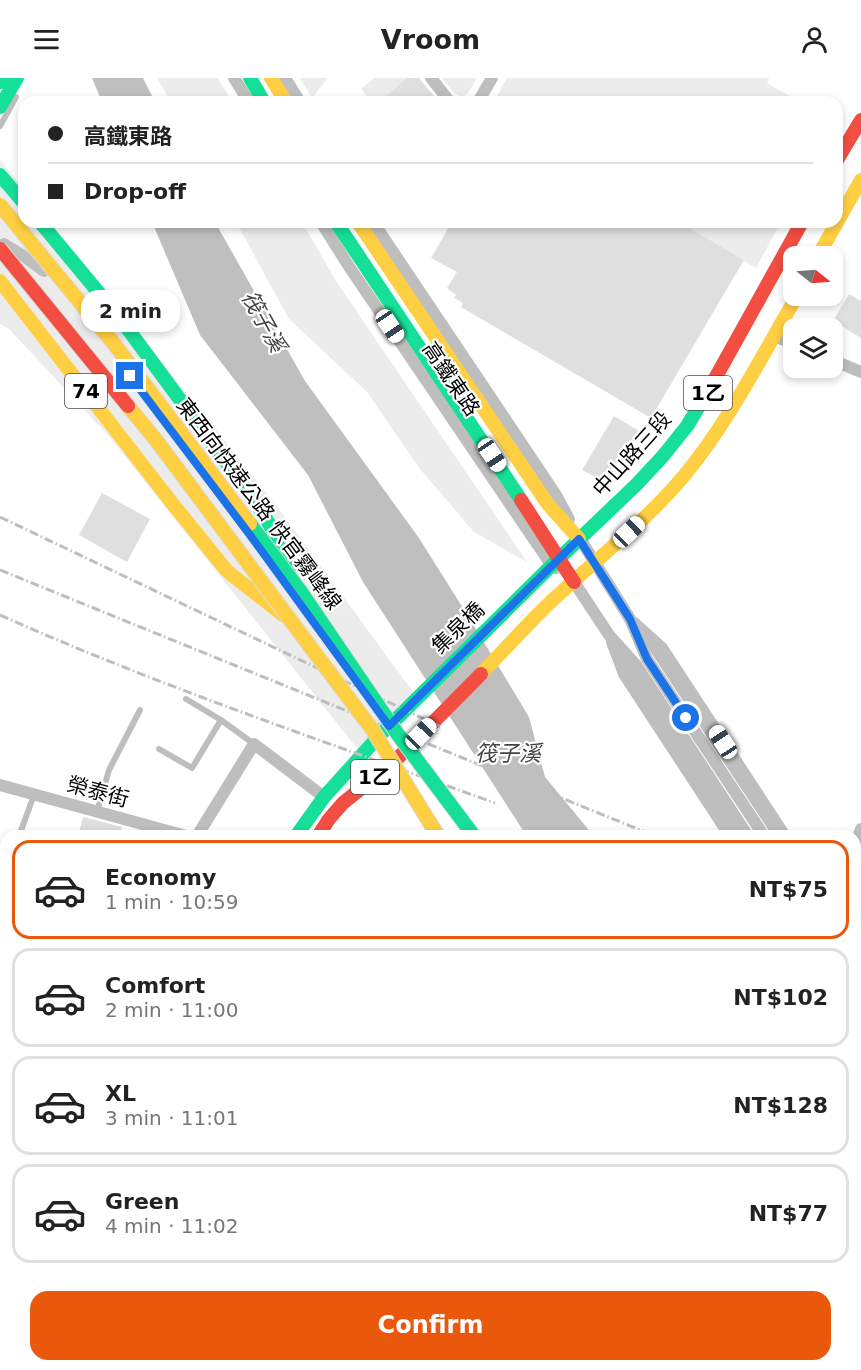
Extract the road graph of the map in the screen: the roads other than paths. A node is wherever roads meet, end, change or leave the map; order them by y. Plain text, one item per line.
1 (234, 78) edge
2 (250, 78) edge
3 (272, 78) edge
4 (285, 78) edge
5 (431, 78) edge
6 (492, 78) edge
7 (19, 83) edge
8 (245, 96) edge
9 (260, 96) edge
10 (282, 96) edge
11 (296, 96) edge
12 (445, 96) edge
13 (482, 96) edge
14 (0, 107) edge
15 (861, 122) edge
16 (0, 126) edge
17 (854, 145) edge
18 (0, 175) edge
19 (861, 180) edge
20 (18, 196) edge
21 (0, 205) edge
22 (843, 212) edge
23 (18, 227) edge
24 (19, 228) edge
25 (45, 228) edge
26 (327, 228) edge
27 (338, 228) edge
28 (364, 228) edge
29 (372, 228) edge
30 (799, 228) edge
31 (834, 228) edge
32 (343, 244) junction
33 (1, 245) edge
34 (824, 246) edge
35 (0, 263) edge
36 (0, 280) edge
37 (791, 306) edge
38 (774, 336) junction
39 (783, 340) edge
40 (843, 365) edge
41 (861, 372) edge
42 (125, 380) junction
43 (579, 539) junction
44 (595, 564) junction
45 (552, 566) junction
46 (574, 582) junction
47 (301, 592) junction
48 (289, 619) junction
49 (630, 619) junction
50 (609, 635) junction
51 (186, 699) dead end
52 (140, 710) dead end
53 (221, 720) junction
54 (384, 730) junction
55 (254, 744) junction
56 (159, 749) dead end
57 (0, 785) edge
58 (34, 795) junction
59 (324, 797) junction
60 (97, 812) junction
61 (329, 819) junction
62 (21, 830) edge
63 (164, 830) edge
64 (202, 830) edge
65 (300, 830) edge
66 (322, 830) edge
67 (330, 830) edge
68 (434, 830) edge
69 (470, 830) edge
70 (726, 830) edge
71 (734, 830) edge
72 (744, 830) edge
73 (760, 830) edge
74 (772, 830) edge
75 (781, 830) edge

1 - 8 street
2 - 9 main road
3 - 10 main road
4 - 11 street
5 - 12 street
6 - 13 street
7 - 14 main road
7 - 16 lane
15 - 17 main road
18 - 20 main road
19 - 22 main road
21 - 23 main road, 東西向快速公路 快官霧峰線 / 74, bridge
24 - 47 main road, 東西向快速公路 快官霧峰線 / 74, bridge
25 - 47 main road, 74, bridge
26 - 32 street, 高鐵東路
27 - 32 main road, 高鐵東路
28 - 32 street
29 - 43 main road, 高鐵東路
30 - 43 main road, 中山路三段 / 1乙
31 - 34 main road
32 - 45 main road, 高鐵東路
33 - 42 street
33 - 48 main road, 東西向快速公路 快官霧峰線 / 74, bridge
35 - 42 street
36 - 48 main road, 74
37 - 38 main road, 1乙
38 - 39 street
38 - 44 main road, 1乙
40 - 41 street
42 - 54 street
43 - 44 street, 高鐵東路
43 - 45 main road, 中山路三段 / 1乙
44 - 46 main road, 1乙
44 - 49 street, 高鐵東路
45 - 46 main road, 高鐵東路
45 - 54 main road, 集泉橋 / 1乙
46 - 50 street, 高鐵東路
46 - 61 main road, 1乙
47 - 69 main road, 東西向快速公路 快官霧峰線 / 74, bridge
48 - 68 main road, 東西向快速公路 快官霧峰線 / 74, bridge
49 - 73 street, 高鐵東路
49 - 74 lane
49 - 75 street, 高鐵東路
50 - 70 street, 高鐵東路
50 - 71 lane
50 - 72 street, 高鐵東路
51 - 53 lane
52 - 60 lane
53 - 55 lane
53 - 56 lane
54 - 59 main road, 1乙
55 - 59 street
55 - 64 street
57 - 58 street, 榮泰街
58 - 60 street, 榮泰街
58 - 62 lane
59 - 61 main road
59 - 65 main road, 1乙
60 - 63 street, 榮泰街
61 - 66 main road, 1乙
61 - 67 main road

